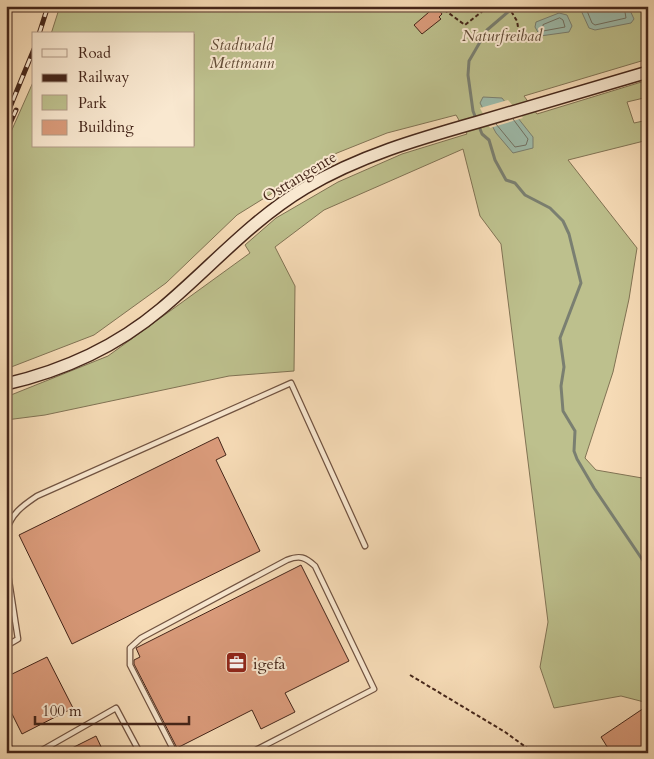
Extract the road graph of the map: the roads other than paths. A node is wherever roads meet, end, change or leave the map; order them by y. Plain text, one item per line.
1 (648, 72) edge
2 (6, 384) edge
3 (6, 532) edge
4 (365, 546) dead end
5 (6, 561) edge
6 (6, 646) edge
7 (6, 745) edge
8 (10, 753) edge
9 (37, 753) edge
10 (140, 753) edge
11 (174, 753) edge
12 (250, 753) edge

1 - 2 main road, Osttangente
3 - 4 lane
5 - 6 lane
7 - 8 street
9 - 10 lane
11 - 12 lane

